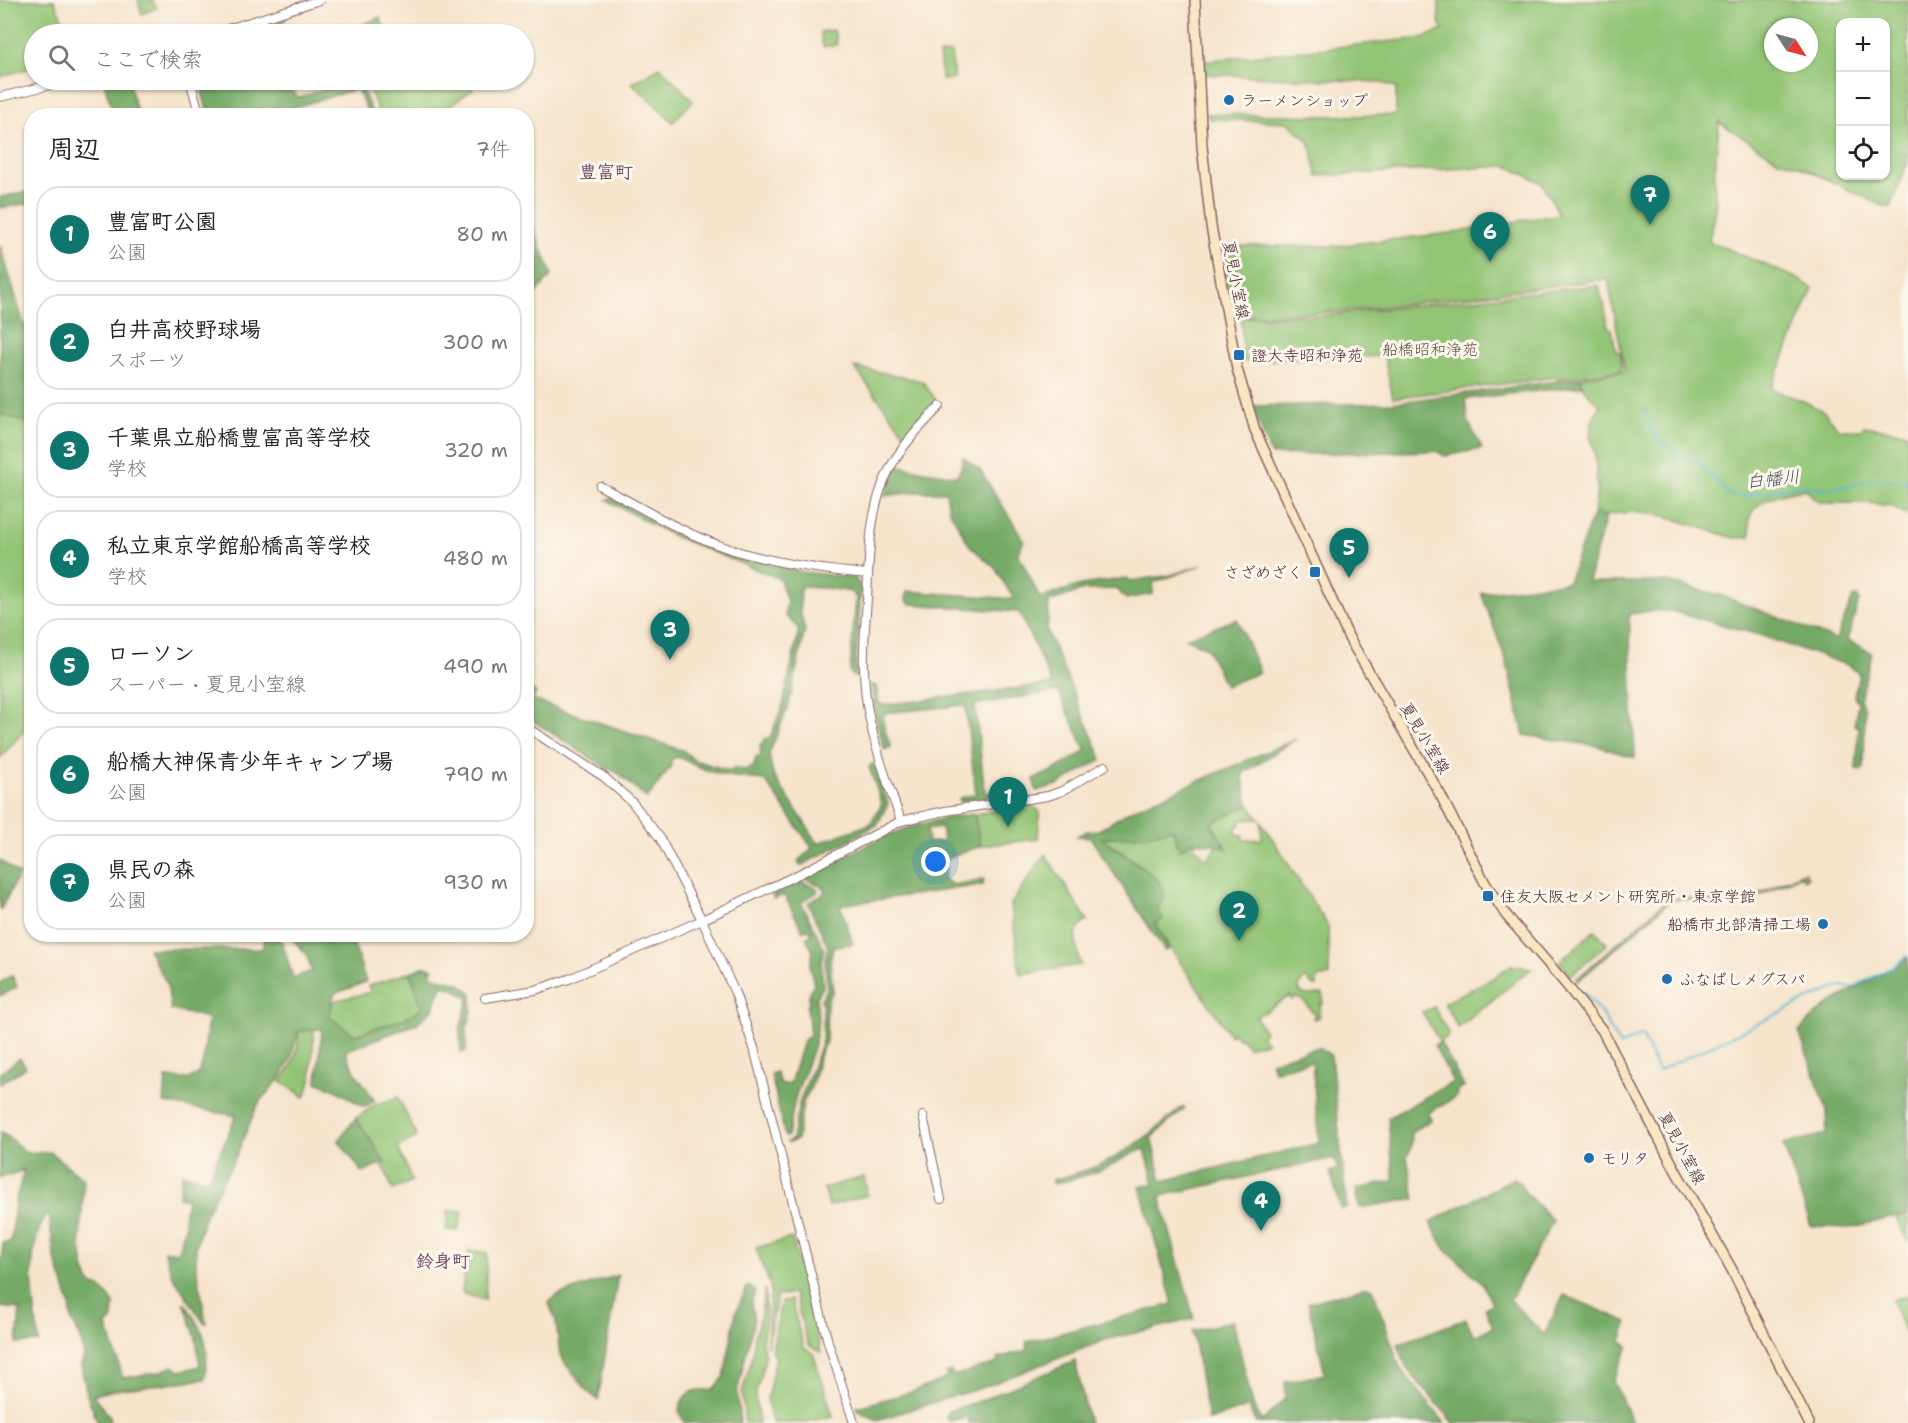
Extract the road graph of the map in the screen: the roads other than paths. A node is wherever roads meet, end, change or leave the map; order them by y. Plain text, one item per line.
1 (320, 0) edge
2 (1195, 0) edge
3 (244, 24) edge
4 (29, 90) edge
5 (193, 90) edge
6 (0, 97) edge
7 (198, 108) edge
8 (940, 406) dead end
9 (600, 486) dead end
10 (868, 574) junction
11 (534, 732) edge
12 (1105, 765) dead end
13 (901, 821) junction
14 (702, 920) junction
15 (485, 998) dead end
16 (923, 1116) dead end
17 (941, 1199) dead end
18 (854, 1423) edge
19 (1809, 1423) edge

1 - 3 street
2 - 19 main road, 夏見小室線
4 - 6 street
5 - 7 street
8 - 10 street
9 - 10 street
10 - 13 street
11 - 14 street
12 - 13 street
13 - 14 street
14 - 15 street
14 - 18 street
16 - 17 street

